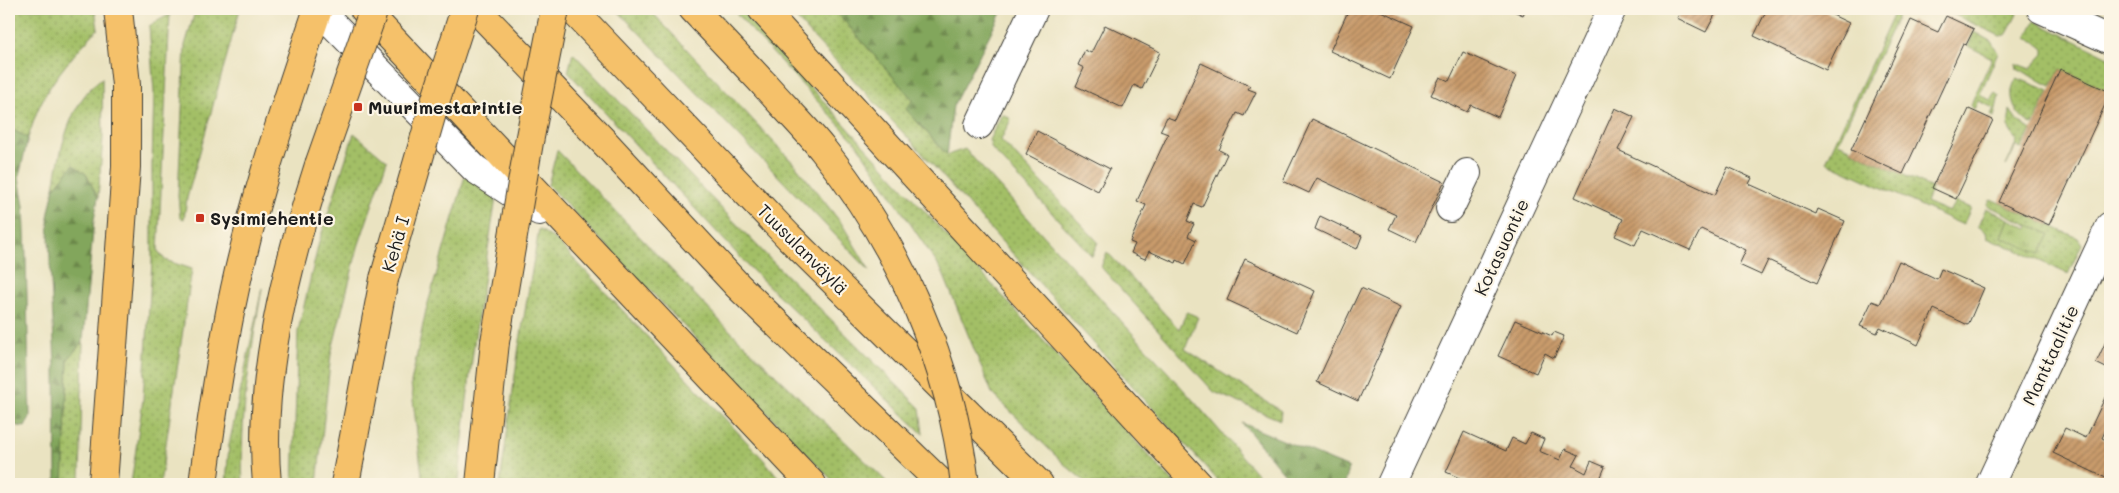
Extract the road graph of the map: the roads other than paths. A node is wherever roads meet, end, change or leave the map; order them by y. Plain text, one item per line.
1 (118, 9) edge
2 (318, 9) edge
3 (364, 9) edge
4 (374, 9) edge
5 (465, 9) edge
6 (476, 9) edge
7 (555, 9) edge
8 (572, 9) edge
9 (693, 9) edge
10 (762, 9) edge
11 (767, 9) edge
12 (1034, 9) edge
13 (1612, 9) edge
14 (2042, 9) edge
15 (2110, 40) edge
16 (806, 56) junction
17 (979, 125) dead end
18 (1467, 173) dead end
19 (1450, 208) dead end
20 (2110, 226) edge
21 (578, 238) junction
22 (778, 449) junction
23 (103, 484) edge
24 (202, 484) edge
25 (267, 484) edge
26 (345, 484) edge
27 (480, 484) edge
28 (805, 484) edge
29 (812, 484) edge
30 (942, 484) edge
31 (965, 484) edge
32 (1039, 484) edge
33 (1198, 484) edge
34 (1391, 484) edge
35 (1990, 484) edge

1 - 23 highway
2 - 21 street
2 - 24 highway
3 - 21 highway
4 - 25 highway, bridge
5 - 26 highway, Kehä I, bridge
6 - 30 highway
7 - 27 highway, bridge
8 - 32 highway, Tuusulanväylä
9 - 31 highway, bridge
10 - 16 highway
11 - 16 highway
12 - 17 street
13 - 34 street, Kotasuontie
14 - 15 street
16 - 33 highway
18 - 19 street
20 - 35 street, Manttaalitie
21 - 22 highway
22 - 28 highway
22 - 29 highway

